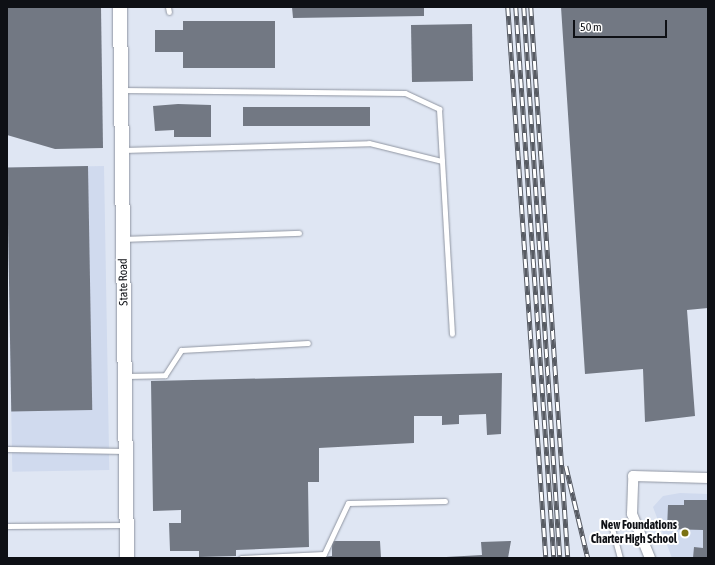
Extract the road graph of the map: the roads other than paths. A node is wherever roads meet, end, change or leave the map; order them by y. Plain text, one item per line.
1 (120, 7) edge
2 (121, 90) junction
3 (122, 150) junction
4 (442, 161) junction
5 (299, 233) dead end
6 (123, 239) junction
7 (452, 334) dead end
8 (308, 343) dead end
9 (125, 376) junction
10 (7, 449) edge
11 (126, 451) junction
12 (708, 478) edge
13 (445, 501) dead end
14 (634, 519) junction
15 (127, 525) junction
16 (7, 526) edge
17 (127, 558) edge
18 (241, 558) edge
19 (620, 558) edge
20 (650, 558) edge

1 - 2 main road, State Road
2 - 3 main road, State Road
2 - 4 lane
3 - 4 lane
3 - 6 main road, State Road
4 - 7 lane
5 - 6 lane
6 - 9 main road, State Road
8 - 9 lane
9 - 11 main road, State Road
10 - 11 lane
11 - 15 main road, State Road
12 - 14 street
13 - 18 lane
14 - 19 lane
14 - 20 street
15 - 16 lane
15 - 17 main road, State Road

